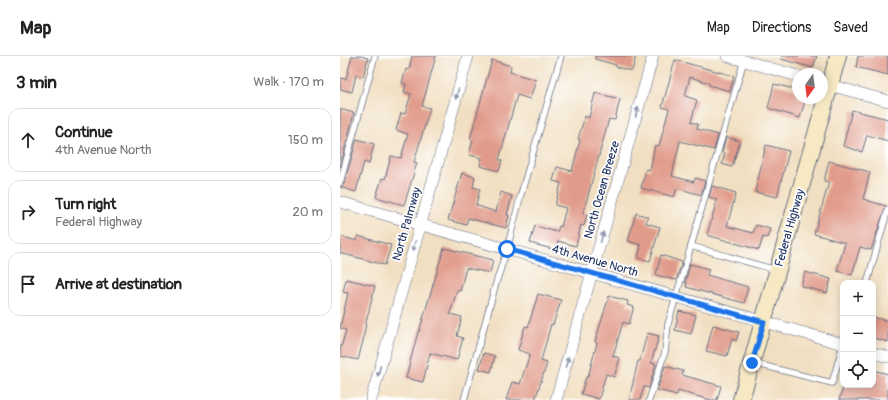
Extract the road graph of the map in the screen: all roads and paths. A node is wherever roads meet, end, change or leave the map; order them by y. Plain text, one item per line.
1 (375, 56) edge
2 (468, 56) edge
3 (561, 56) edge
4 (653, 56) edge
5 (727, 56) edge
6 (838, 56) edge
7 (745, 58) edge
8 (792, 74) edge
9 (828, 79) edge
10 (828, 85) edge
11 (888, 101) edge
12 (821, 104) edge
13 (340, 183) edge
14 (340, 202) edge
15 (888, 209) edge
16 (420, 225) junction
17 (691, 246) junction
18 (507, 249) junction
19 (778, 271) junction
20 (592, 273) junction
21 (868, 280) edge
22 (677, 298) junction
23 (764, 322) junction
24 (840, 344) edge
25 (841, 352) edge
26 (876, 354) edge
27 (888, 357) edge
28 (752, 363) junction
29 (371, 400) edge
30 (464, 400) edge
31 (556, 400) edge
32 (649, 400) edge
33 (741, 400) edge

1 - 13 lane
2 -> 16 street, North Palmway
3 - 18 lane
20 -> 4 street, North Ocean Breeze
5 - 7 street
6 - 9 main road, Federal Highway
7 - 8 street
7 - 17 lane
10 - 11 street
12 - 19 main road, Federal Highway
14 - 16 street, 4th Avenue North
15 - 21 lane
16 - 18 street, 4th Avenue North
16 -> 29 street, North Palmway
17 - 19 lane
17 - 22 lane
18 - 20 street, 4th Avenue North
18 - 30 lane
19 - 23 main road, Federal Highway
20 - 22 street, 4th Avenue North
31 -> 20 street, North Ocean Breeze
22 - 23 street, 4th Avenue North
22 - 32 lane
23 - 24 street, 4th Avenue North
23 - 28 main road, Federal Highway
25 - 28 lane
26 - 27 street
28 - 33 main road, Federal Highway

